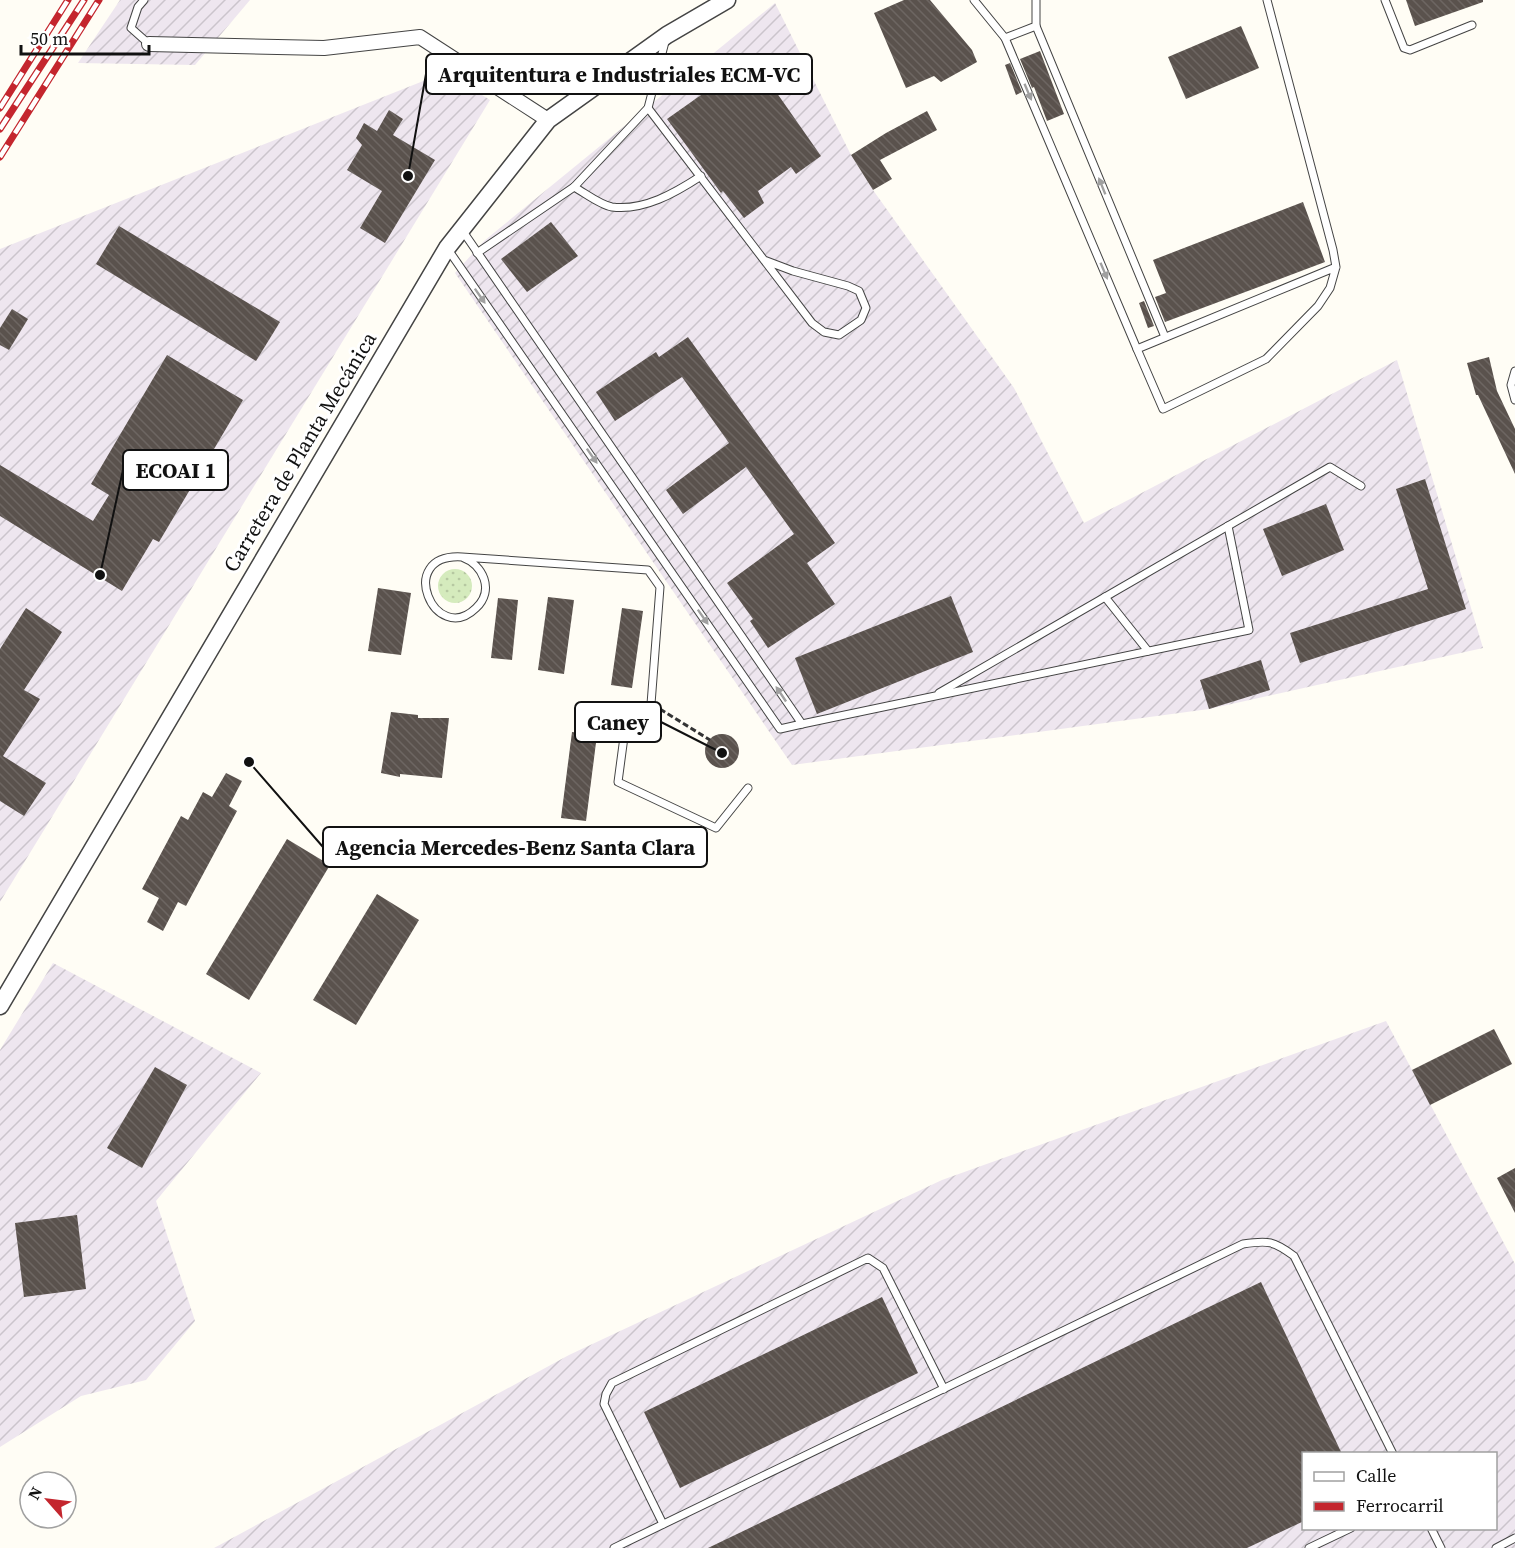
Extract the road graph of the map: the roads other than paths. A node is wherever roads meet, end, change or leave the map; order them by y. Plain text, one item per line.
1 (144, 0) edge
2 (727, 0) edge
3 (974, 0) edge
4 (1036, 0) edge
5 (1267, 0) edge
6 (1385, 0) edge
7 (1472, 25) dead end
8 (1036, 26) junction
9 (667, 35) junction
10 (1005, 38) junction
11 (149, 44) joint
12 (648, 108) junction
13 (548, 120) junction
14 (700, 176) junction
15 (574, 188) junction
16 (461, 228) junction
17 (447, 248) junction
18 (477, 253) junction
19 (764, 260) junction
20 (1336, 267) junction
21 (1165, 337) junction
22 (1137, 349) junction
23 (1515, 371) edge
24 (1515, 400) edge
25 (1361, 486) dead end
26 (1228, 526) junction
27 (462, 557) junction
28 (1105, 597) junction
29 (1148, 651) junction
30 (932, 697) junction
31 (802, 724) junction
32 (748, 789) dead end
33 (0, 1006) edge
34 (944, 1389) junction
35 (1392, 1452) edge
36 (663, 1524) junction
37 (1347, 1530) edge
38 (1432, 1530) edge
39 (1515, 1538) edge
40 (614, 1548) edge
41 (1309, 1548) edge
42 (1441, 1548) edge
43 (1496, 1548) edge

1 - 11 lane
2 - 9 street, Carretera de Planta Mecánica
3 - 10 lane
4 - 8 lane
5 - 20 lane
6 - 7 lane
8 - 10 lane
21 -> 8 lane
9 - 12 lane
9 - 13 street, Carretera de Planta Mecánica
10 -> 22 lane
11 - 13 street
12 - 14 lane
12 - 15 lane
13 - 16 street, Carretera de Planta Mecánica
14 - 15 lane
14 - 19 lane
15 - 18 lane
16 - 17 street, Carretera de Planta Mecánica
16 - 18 lane
17 -> 31 lane
17 - 33 street, Carretera de Planta Mecánica
31 -> 18 lane
19 - 19 lane
20 - 21 lane
20 - 22 lane
21 - 22 lane
23 - 24 lane
25 - 26 lane
26 - 28 lane
26 - 29 lane
27 - 27 lane
27 - 32 lane
28 - 29 lane
28 - 30 lane
29 - 30 lane
30 - 31 lane
34 - 35 lane
34 - 36 lane
34 - 36 lane
36 - 40 lane
37 - 41 lane
38 - 42 lane
39 - 43 lane

